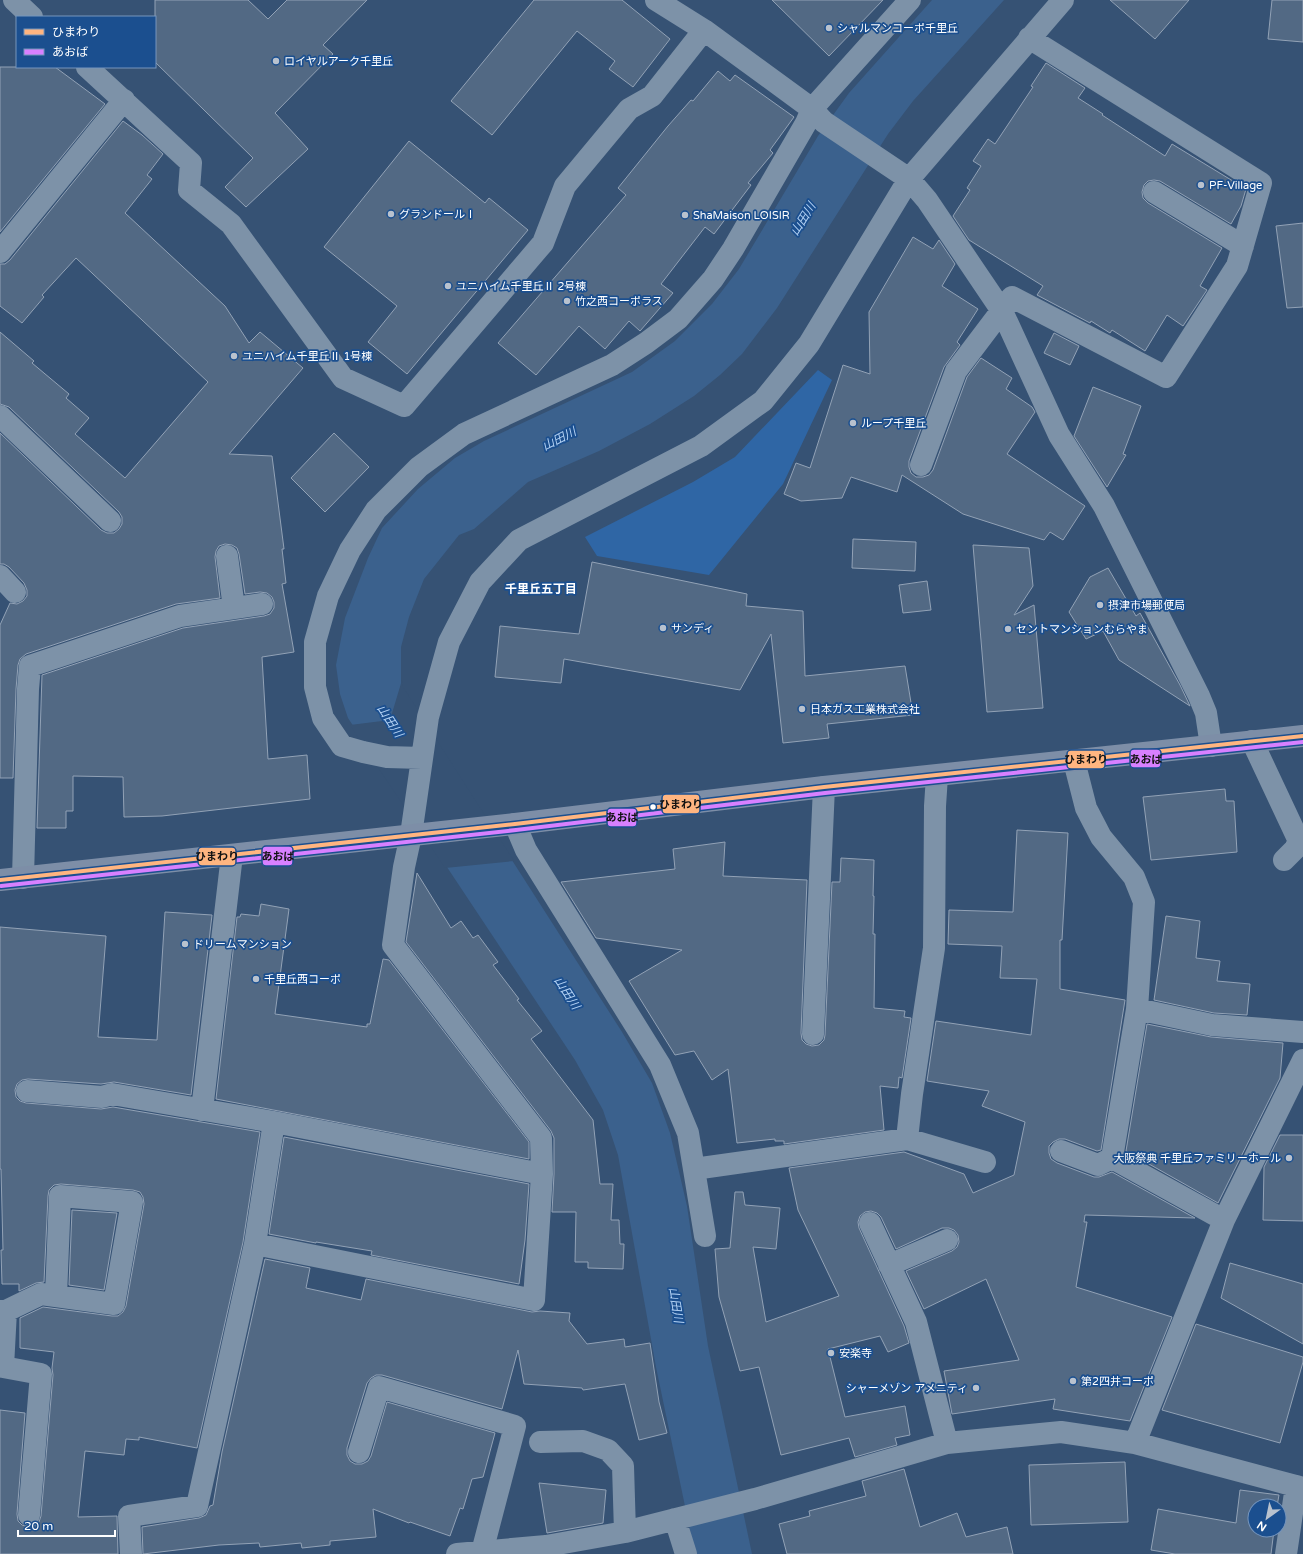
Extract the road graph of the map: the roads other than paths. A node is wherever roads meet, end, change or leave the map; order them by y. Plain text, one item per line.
1 (14, 0) edge
2 (656, 0) edge
3 (910, 0) edge
4 (1063, 0) edge
5 (31, 16) edge
6 (704, 30) junction
7 (1029, 38) junction
8 (89, 68) edge
9 (124, 100) junction
10 (818, 116) junction
11 (909, 179) junction
12 (1154, 192) dead end
13 (1243, 246) junction
14 (0, 252) edge
15 (1002, 311) junction
16 (0, 416) edge
17 (921, 464) dead end
18 (110, 521) dead end
19 (227, 556) dead end
20 (0, 576) edge
21 (15, 592) dead end
22 (262, 604) dead end
23 (234, 608) junction
24 (1303, 736) edge
25 (1252, 741) junction
26 (1211, 746) junction
27 (422, 758) junction
28 (1074, 761) junction
29 (937, 776) junction
30 (824, 787) junction
31 (509, 824) junction
32 (406, 836) junction
33 (232, 855) junction
34 (1284, 860) dead end
35 (23, 878) junction
36 (0, 880) edge
37 (1137, 1009) junction
38 (1303, 1032) edge
39 (813, 1034) dead end
40 (1303, 1060) edge
41 (27, 1091) dead end
42 (202, 1110) junction
43 (274, 1122) junction
44 (907, 1139) junction
45 (1061, 1151) dead end
46 (1112, 1158) junction
47 (985, 1162) dead end
48 (694, 1169) junction
49 (542, 1174) junction
50 (1224, 1220) junction
51 (870, 1223) dead end
52 (705, 1236) dead end
53 (947, 1240) dead end
54 (255, 1244) junction
55 (889, 1265) junction
56 (56, 1296) junction
57 (3, 1311) edge
58 (540, 1442) dead end
59 (947, 1443) junction
60 (1135, 1443) junction
61 (359, 1452) dead end
62 (1300, 1487) edge
63 (29, 1515) dead end
64 (675, 1520) junction
65 (625, 1532) junction
66 (482, 1552) junction
67 (131, 1554) edge
68 (456, 1554) edge
69 (686, 1554) edge
70 (1286, 1554) edge

1 - 5 street
2 - 6 street
3 - 10 street
4 - 7 street
6 - 9 street
6 - 10 street
7 - 11 street
7 - 13 street
8 - 9 street
9 - 14 street
10 - 11 street
10 - 27 street
11 - 15 street
11 - 27 street
12 - 13 street
13 - 15 street
15 - 17 street
15 - 26 street
16 - 18 street
19 - 23 street
20 - 21 street
22 - 23 street
23 - 35 street
24 - 25 main road
25 - 26 main road
25 - 34 street
26 - 28 main road
27 - 32 street
28 - 29 main road
28 - 37 street
29 - 30 main road
29 - 44 street
30 - 31 main road
30 - 39 street
31 - 32 main road
31 - 48 street
32 - 33 main road
32 - 49 street
33 - 35 main road
33 - 42 street
35 - 36 main road
37 - 38 street
37 - 46 street
40 - 50 street
41 - 42 street
42 - 43 street
43 - 49 street
43 - 54 street
44 - 47 street
44 - 48 street
45 - 46 street
46 - 50 street
48 - 52 street
49 - 54 street
50 - 60 street
51 - 55 street
53 - 55 street
54 - 67 street
55 - 59 street
56 - 56 street
56 - 57 street
57 - 63 street
58 - 65 street
59 - 60 street
59 - 64 street
60 - 62 street
61 - 66 street
62 - 70 street
64 - 65 street
64 - 69 street
65 - 66 street
66 - 68 street

